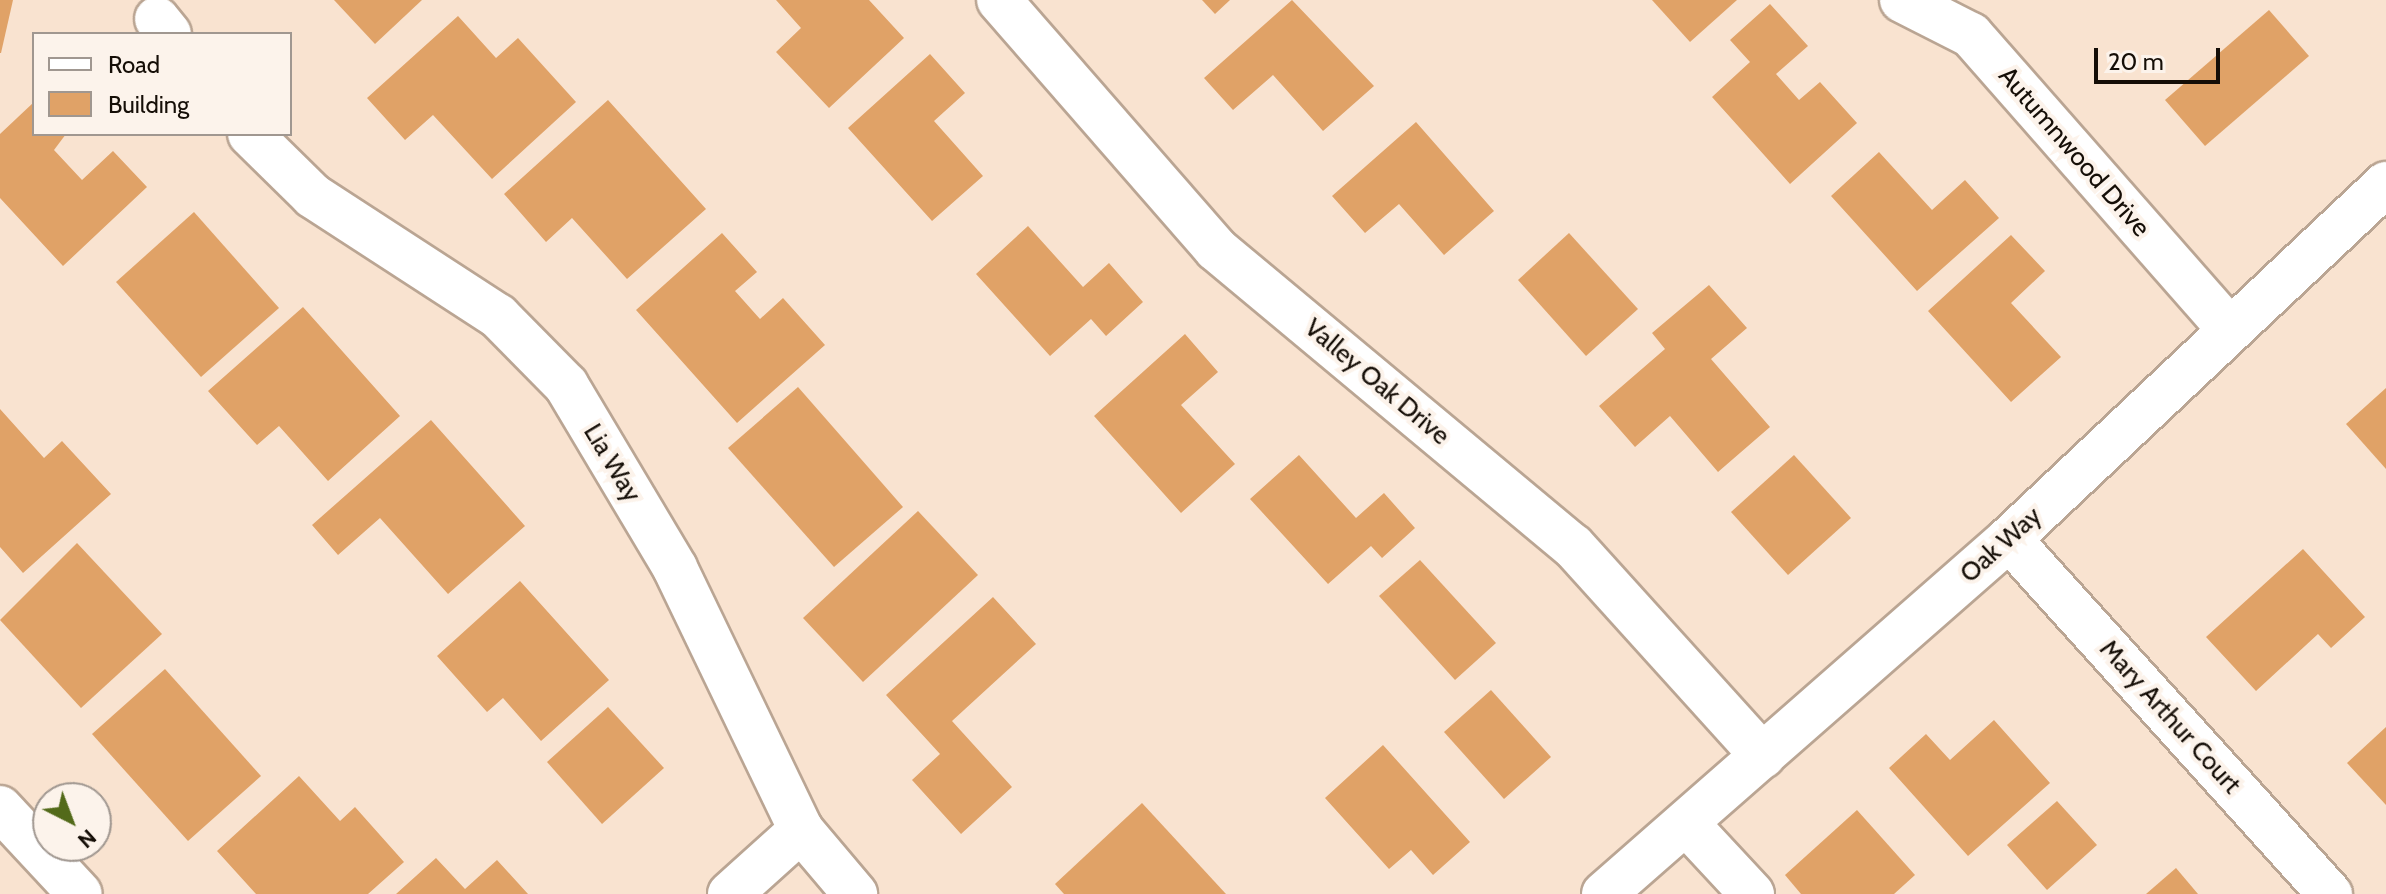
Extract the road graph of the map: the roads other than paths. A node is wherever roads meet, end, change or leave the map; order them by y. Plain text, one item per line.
1 (999, 0) edge
2 (1902, 0) edge
3 (252, 136) edge
4 (2386, 184) edge
5 (2228, 328) junction
6 (2009, 539) junction
7 (1763, 756) junction
8 (0, 808) edge
9 (1686, 823) junction
10 (801, 830) junction
11 (80, 894) edge
12 (730, 894) edge
13 (855, 894) edge
14 (1604, 894) edge
15 (1752, 894) edge
16 (2330, 894) edge

1 - 7 street, Valley Oak Drive
2 - 5 street, Autumnwood Drive
3 - 10 street, Lia Way
4 - 5 street, Oak Way
5 - 6 street, Oak Way
6 - 7 street, Oak Way
6 - 16 street, Mary Arthur Court
7 - 9 street, Oak Way
8 - 11 street
9 - 14 street, Oak Way
9 - 15 street
10 - 12 street
10 - 13 street, Lia Way

